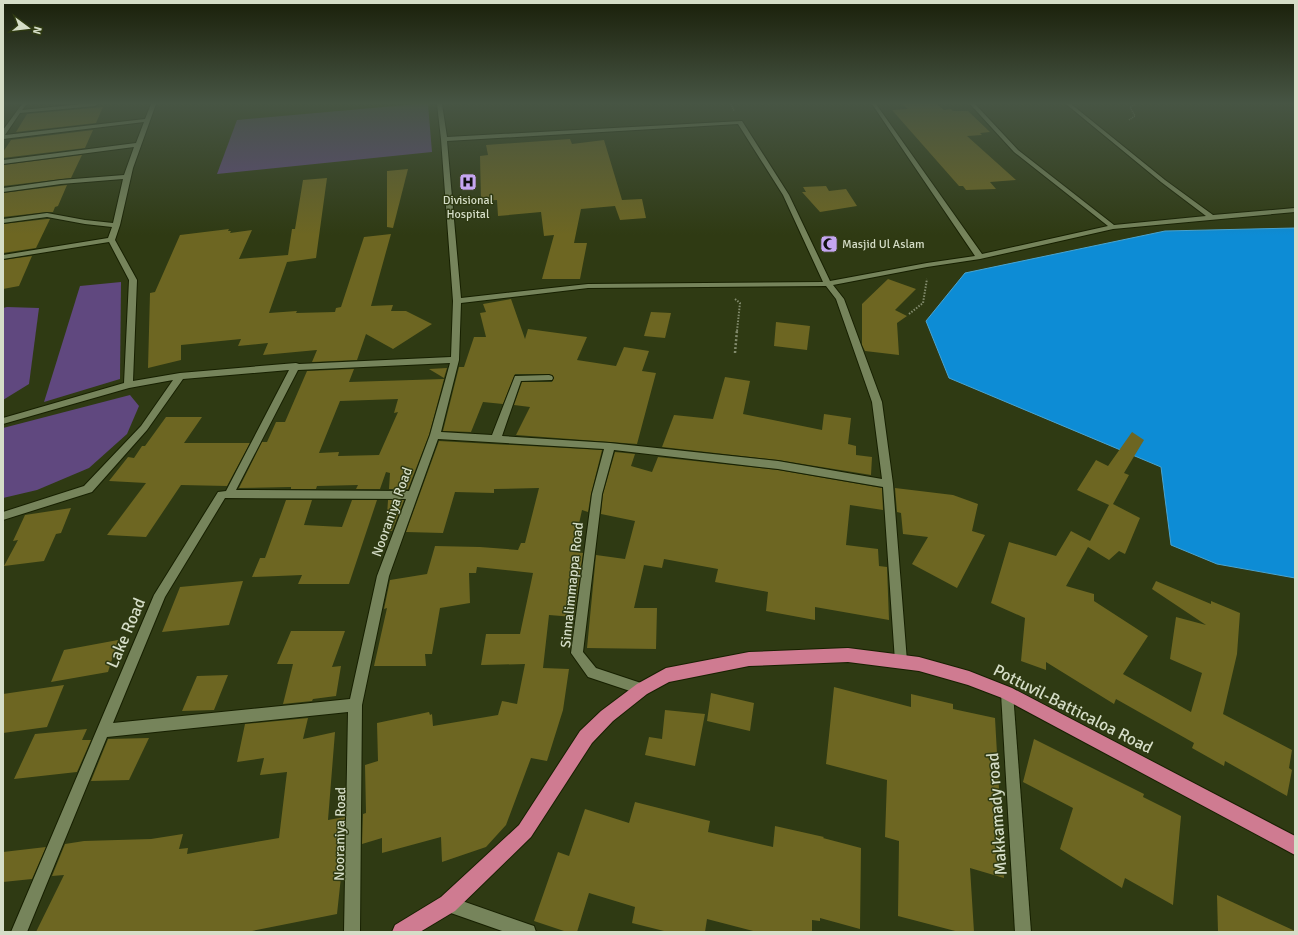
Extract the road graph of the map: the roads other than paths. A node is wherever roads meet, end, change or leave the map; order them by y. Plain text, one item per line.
1 (123, 148) edge
2 (136, 148) edge
3 (445, 148) edge
4 (756, 148) edge
5 (904, 148) edge
6 (1013, 148) edge
7 (1122, 148) edge
8 (3, 162) edge
9 (127, 177) junction
10 (3, 190) edge
11 (1295, 210) edge
12 (1212, 216) junction
13 (3, 221) edge
14 (117, 225) junction
15 (1113, 228) junction
16 (111, 240) junction
17 (3, 256) edge
18 (980, 257) junction
19 (828, 284) junction
20 (457, 301) junction
21 (455, 360) junction
22 (296, 366) junction
23 (180, 376) junction
24 (549, 378) dead end
25 (128, 385) junction
26 (3, 421) edge
27 (435, 435) junction
28 (496, 438) junction
29 (610, 446) junction
30 (888, 484) junction
31 (229, 494) junction
32 (412, 495) junction
33 (3, 516) edge
34 (901, 661) junction
35 (642, 689) junction
36 (1007, 693) junction
37 (355, 705) junction
38 (102, 731) junction
39 (1295, 846) edge
40 (448, 904) junction
41 (19, 932) edge
42 (352, 932) edge
43 (402, 932) edge
44 (528, 932) edge
45 (1023, 932) edge

1 - 8 street
2 - 9 street
3 - 20 street, Nooraniya Road
4 - 19 street
5 - 18 street
6 - 15 street
7 - 12 street
9 - 10 street
9 - 14 street
11 - 12 street
12 - 15 street
13 - 14 street
14 - 16 street
15 - 18 street
16 - 17 street
16 - 25 street
18 - 19 street
19 - 20 street
19 - 30 street
20 - 21 street, Nooraniya Road
21 - 22 street
21 - 27 street, Nooraniya Road
22 - 23 street
22 - 31 street, Lake Road
23 - 25 street
23 - 33 street
24 - 28 street
25 - 26 street
27 - 28 street
27 - 32 street, Nooraniya Road
28 - 29 street
29 - 30 street
29 - 35 street, Sinnalimmappa Road
30 - 34 street
31 - 32 street
31 - 38 street, Lake Road
32 - 37 street, Nooraniya Road
34 - 35 highway, Pottuvil-Batticaloa Road
34 - 36 highway, Pottuvil-Batticaloa Road
35 - 40 highway, Pottuvil-Batticaloa Road
36 - 39 highway, Pottuvil-Batticaloa Road
36 - 45 street, Makkamady road
37 - 38 street
37 - 42 street, Nooraniya Road
38 - 41 street, Lake Road
40 - 43 highway, Pottuvil-Batticaloa Road
40 - 44 street

